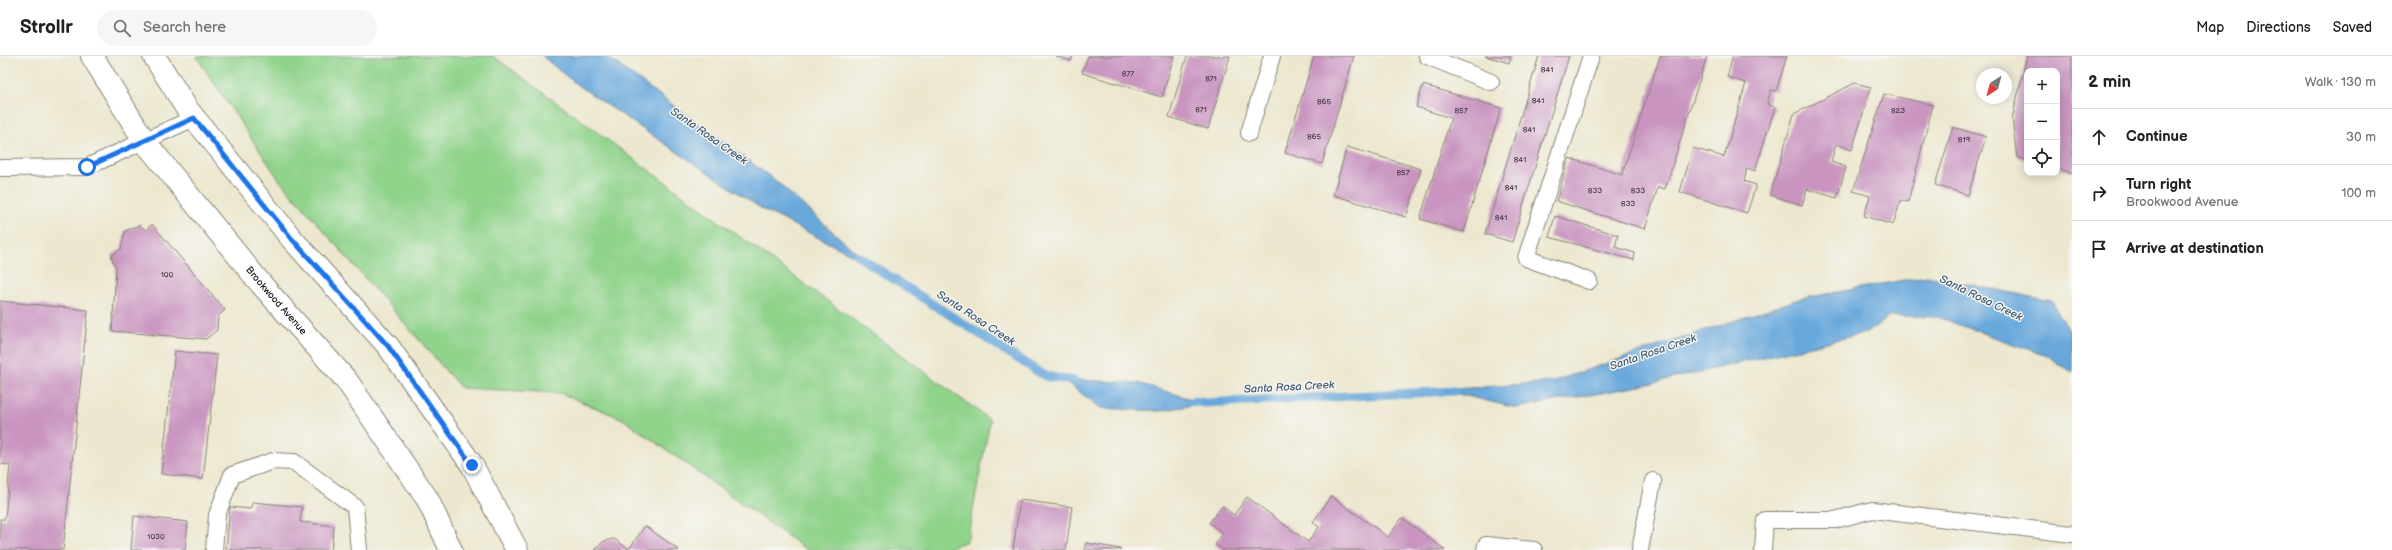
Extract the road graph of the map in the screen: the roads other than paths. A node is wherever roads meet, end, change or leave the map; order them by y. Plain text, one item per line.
1 (92, 56) edge
2 (154, 56) edge
3 (1272, 56) edge
4 (1427, 56) edge
5 (1591, 56) edge
6 (1490, 82) dead end
7 (194, 118) junction
8 (1249, 133) dead end
9 (145, 142) junction
10 (0, 168) edge
11 (1588, 280) dead end
12 (1653, 481) dead end
13 (2072, 534) edge
14 (214, 550) edge
15 (359, 550) edge
16 (451, 550) edge
17 (517, 550) edge
18 (1485, 550) edge
19 (1534, 550) edge
20 (1640, 550) edge
21 (1763, 550) edge

1 - 9 street, Brookwood Avenue
2 - 7 street
3 - 8 lane
4 - 6 lane
5 - 11 lane
7 - 9 lane
7 - 17 street
9 - 10 lane
9 - 16 street, Brookwood Avenue
12 - 20 lane
13 - 21 lane
14 - 15 lane
18 - 19 lane

